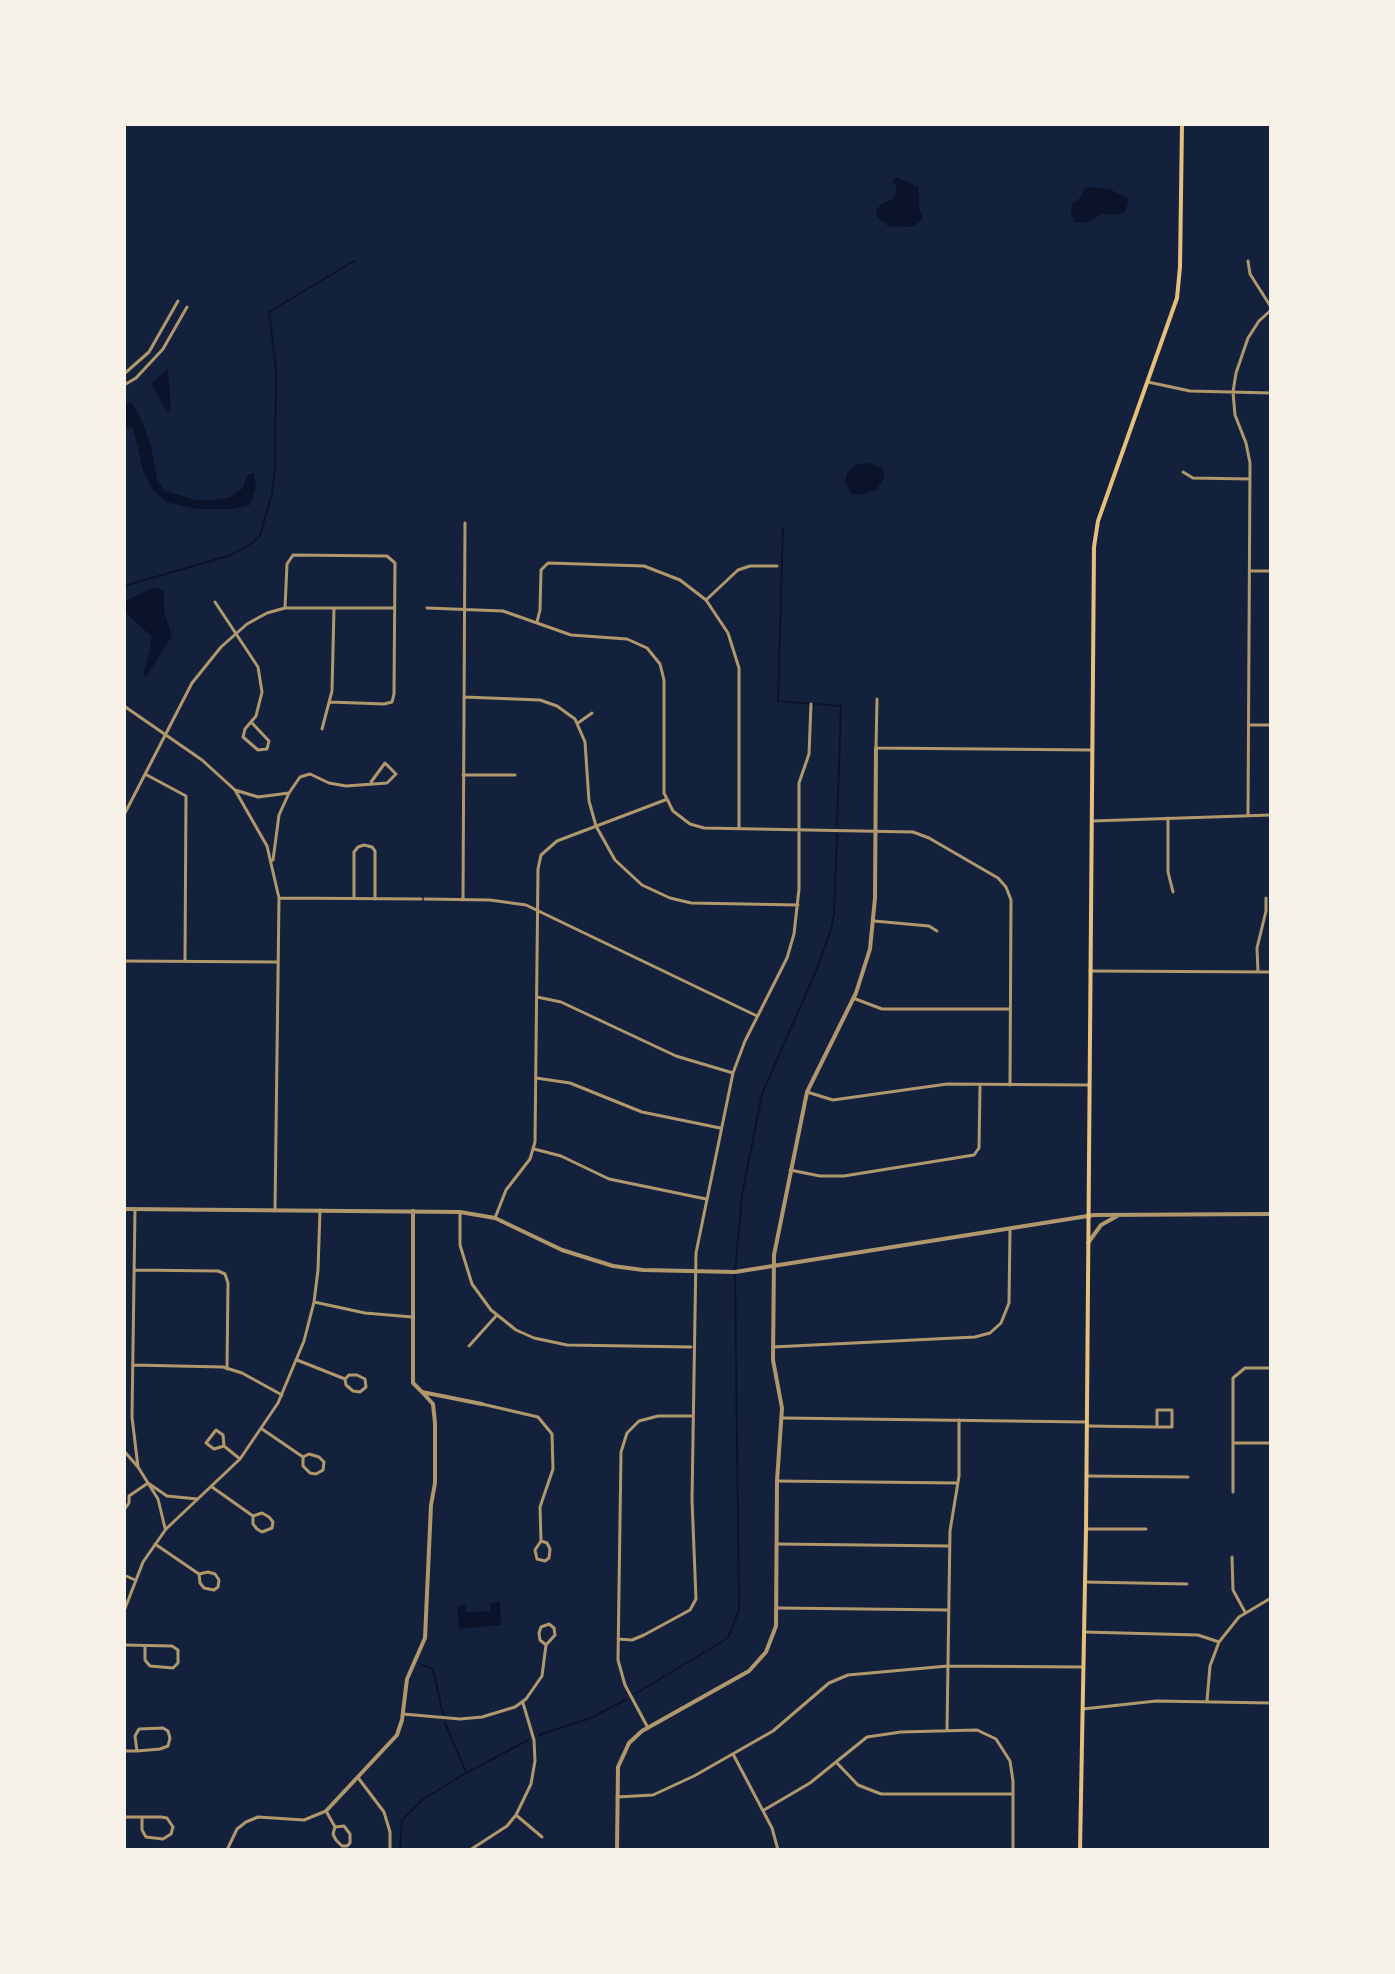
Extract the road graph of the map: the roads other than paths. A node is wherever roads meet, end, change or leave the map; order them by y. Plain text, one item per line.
1 (1182, 124) edge
2 (1248, 261) dead end
3 (178, 301) dead end
4 (187, 307) dead end
5 (1271, 309) edge
6 (124, 374) edge
7 (1148, 382) junction
8 (124, 385) edge
9 (1233, 392) junction
10 (1271, 393) edge
11 (1183, 472) dead end
12 (1250, 479) junction
13 (465, 523) dead end
14 (777, 566) dead end
15 (1251, 571) junction
16 (1271, 571) edge
17 (706, 600) junction
18 (215, 602) dead end
19 (285, 608) junction
20 (334, 608) junction
21 (394, 608) junction
22 (427, 608) dead end
23 (464, 608) junction
24 (537, 622) junction
25 (236, 633) junction
26 (464, 697) junction
27 (877, 699) dead end
28 (330, 702) junction
29 (811, 704) dead end
30 (124, 706) edge
31 (592, 713) dead end
32 (252, 723) junction
33 (578, 723) junction
34 (1249, 725) junction
35 (1271, 725) edge
36 (322, 729) dead end
37 (166, 734) junction
38 (876, 748) junction
39 (1092, 750) junction
40 (145, 774) junction
41 (463, 775) junction
42 (515, 775) dead end
43 (371, 782) junction
44 (235, 790) junction
45 (289, 793) junction
46 (666, 800) junction
47 (124, 815) edge
48 (1248, 815) junction
49 (1271, 815) edge
50 (1168, 818) junction
51 (1092, 821) junction
52 (596, 826) junction
53 (739, 828) junction
54 (799, 828) junction
55 (875, 829) junction
56 (273, 863) junction
57 (1173, 892) dead end
58 (279, 898) junction
59 (354, 898) junction
60 (1266, 898) dead end
61 (375, 899) junction
62 (463, 900) junction
63 (798, 905) junction
64 (538, 910) junction
65 (874, 921) junction
66 (937, 931) dead end
67 (124, 961) edge
68 (185, 961) junction
69 (278, 962) junction
70 (1090, 971) junction
71 (1258, 972) junction
72 (1271, 972) edge
73 (537, 997) junction
74 (853, 998) junction
75 (1010, 1009) junction
76 (757, 1016) junction
77 (733, 1073) junction
78 (536, 1078) junction
79 (980, 1085) junction
80 (1010, 1085) junction
81 (1088, 1085) junction
82 (807, 1092) junction
83 (720, 1128) junction
84 (534, 1149) junction
85 (790, 1170) junction
86 (706, 1199) junction
87 (124, 1209) edge
88 (135, 1209) junction
89 (275, 1210) junction
90 (320, 1210) junction
91 (413, 1211) junction
92 (460, 1212) junction
93 (1121, 1214) junction
94 (1271, 1214) edge
95 (1087, 1216) junction
96 (495, 1218) junction
97 (1010, 1228) junction
98 (1087, 1244) junction
99 (773, 1266) junction
100 (134, 1270) junction
101 (693, 1271) junction
102 (314, 1302) junction
103 (497, 1315) junction
104 (412, 1317) junction
105 (469, 1346) dead end
106 (693, 1347) junction
107 (773, 1347) junction
108 (297, 1360) junction
109 (133, 1365) junction
110 (1271, 1368) edge
111 (227, 1369) junction
112 (345, 1379) junction
113 (422, 1392) junction
114 (282, 1395) junction
115 (482, 1404) joint
116 (692, 1416) junction
117 (132, 1417) junction
118 (782, 1418) junction
119 (959, 1420) junction
120 (125, 1423) edge
121 (1086, 1424) junction
122 (1157, 1427) junction
123 (262, 1429) junction
124 (1233, 1443) junction
125 (1271, 1443) edge
126 (224, 1446) junction
127 (124, 1451) edge
128 (303, 1457) junction
129 (240, 1459) junction
130 (138, 1467) junction
131 (1086, 1476) junction
132 (1188, 1477) dead end
133 (777, 1481) junction
134 (148, 1483) junction
135 (958, 1483) junction
136 (212, 1487) junction
137 (1233, 1492) dead end
138 (126, 1495) edge
139 (197, 1499) junction
140 (124, 1510) edge
141 (253, 1516) junction
142 (166, 1529) junction
143 (1086, 1529) junction
144 (1146, 1529) dead end
145 (541, 1541) junction
146 (155, 1544) junction
147 (777, 1544) junction
148 (949, 1546) junction
149 (1232, 1557) dead end
150 (199, 1574) junction
151 (124, 1575) edge
152 (135, 1580) junction
153 (1085, 1582) junction
154 (1187, 1584) dead end
155 (1271, 1598) edge
156 (778, 1608) junction
157 (949, 1610) junction
158 (124, 1611) edge
159 (1245, 1612) junction
160 (1084, 1632) junction
161 (618, 1639) junction
162 (1219, 1642) junction
163 (124, 1645) edge
164 (546, 1645) junction
165 (145, 1646) junction
166 (948, 1666) junction
167 (1083, 1667) junction
168 (1207, 1701) junction
169 (523, 1703) junction
170 (1271, 1703) edge
171 (1083, 1709) junction
172 (403, 1714) junction
173 (648, 1728) junction
174 (947, 1730) junction
175 (124, 1751) edge
176 (137, 1751) junction
177 (733, 1754) junction
178 (836, 1762) junction
179 (359, 1779) junction
180 (1013, 1794) junction
181 (617, 1797) junction
182 (764, 1810) junction
183 (326, 1811) junction
184 (516, 1815) junction
185 (124, 1817) edge
186 (142, 1817) junction
187 (335, 1827) junction
188 (542, 1837) dead end
189 (227, 1850) edge
190 (390, 1850) edge
191 (470, 1850) edge
192 (617, 1850) edge
193 (778, 1850) edge
194 (1013, 1850) edge
195 (1080, 1850) edge

1 - 7 main road
2 - 5 street
3 - 6 street
4 - 8 street
5 - 9 street
7 - 9 street
7 - 39 main road
9 - 10 street
9 - 12 street
11 - 12 street
12 - 15 street
13 - 23 street
14 - 17 street
15 - 16 street
15 - 34 street
17 - 24 street
17 - 53 street
18 - 25 street
19 - 20 street
19 - 21 street
19 - 25 street
20 - 21 street
20 - 28 street
21 - 28 street
22 - 23 street
23 - 24 street
23 - 26 street
24 - 46 street
25 - 32 street
25 - 37 street
26 - 33 street
26 - 41 street
27 - 38 street
28 - 36 street
29 - 54 street
30 - 37 street
31 - 33 street
32 - 32 street
33 - 52 street
34 - 35 street
34 - 48 street
37 - 40 street
37 - 44 street
38 - 39 street
38 - 55 street
39 - 51 main road
40 - 47 street
40 - 68 street
41 - 42 street
41 - 62 street
43 - 43 street
43 - 45 street
44 - 45 street
44 - 56 street
45 - 56 street
46 - 52 street
46 - 53 street
48 - 49 street
48 - 50 street
50 - 51 street
50 - 57 street
51 - 70 main road
52 - 63 street
52 - 64 street
53 - 54 street
54 - 55 street
54 - 63 street
55 - 65 street
55 - 75 street
56 - 58 street
58 - 59 street
58 - 69 street
59 - 61 street
59 - 61 street
60 - 71 street
61 - 62 street
62 - 64 street
63 - 76 street
64 - 73 street
64 - 76 street
65 - 66 street
65 - 74 street
67 - 68 street
68 - 69 street
69 - 89 street
70 - 71 street
70 - 81 main road
71 - 72 street
73 - 77 street
73 - 78 street
74 - 75 street
74 - 82 street
75 - 80 street
76 - 77 street
77 - 83 street
78 - 83 street
78 - 84 street
79 - 80 street
79 - 82 street
79 - 85 street
80 - 81 street
81 - 95 main road
82 - 85 street
83 - 86 street
84 - 86 street
84 - 96 street
85 - 99 street
86 - 101 street
87 - 88 street
88 - 89 street
88 - 100 street
89 - 90 street
90 - 91 street
90 - 102 street
91 - 92 street
91 - 104 street
92 - 96 street
92 - 103 street
93 - 94 street
93 - 95 street
93 - 98 street
95 - 97 street
95 - 98 main road
96 - 101 street
97 - 99 street
97 - 107 street
98 - 121 main road
99 - 101 street
99 - 107 street
100 - 109 street
100 - 111 street
101 - 106 street
102 - 104 street
102 - 108 street
103 - 105 street
103 - 106 street
104 - 113 street
106 - 116 street
107 - 118 street
108 - 112 street
108 - 114 street
109 - 111 street
109 - 117 street
110 - 124 street
111 - 114 street
112 - 112 street
113 - 115 street
113 - 172 street
114 - 123 street
115 - 145 street
116 - 161 street
116 - 161 street
117 - 120 street
117 - 130 street
118 - 119 street
118 - 133 street
119 - 121 street
119 - 135 street
121 - 122 street
121 - 131 main road
122 - 122 street
123 - 128 street
123 - 129 street
124 - 125 street
124 - 137 street
126 - 126 street
126 - 129 street
127 - 130 street
128 - 128 street
129 - 136 street
130 - 134 street
131 - 132 street
131 - 143 main road
133 - 135 street
133 - 147 street
134 - 138 street
134 - 139 street
134 - 142 street
135 - 148 street
136 - 139 street
136 - 141 street
138 - 140 street
139 - 142 street
141 - 141 street
142 - 146 street
143 - 144 street
143 - 153 main road
145 - 145 street
146 - 150 street
146 - 152 street
147 - 148 street
147 - 156 street
148 - 157 street
149 - 159 street
150 - 150 street
151 - 152 street
152 - 158 street
153 - 154 street
153 - 160 main road
155 - 159 street
156 - 157 street
156 - 173 street
157 - 166 street
159 - 162 street
160 - 162 street
160 - 167 main road
161 - 173 street
162 - 168 street
163 - 165 street
164 - 164 street
164 - 169 street
165 - 165 street
166 - 167 street
166 - 174 street
166 - 177 street
167 - 171 main road
168 - 170 street
168 - 171 street
169 - 172 street
169 - 184 street
171 - 195 main road
172 - 179 street
173 - 181 street
174 - 178 street
174 - 180 street
175 - 176 street
176 - 176 street
177 - 181 street
177 - 182 street
178 - 180 street
178 - 182 street
179 - 183 street
179 - 190 street
180 - 194 street
181 - 192 street
182 - 193 street
183 - 187 street
183 - 189 street
184 - 188 street
184 - 191 street
185 - 186 street
186 - 186 street
187 - 187 street

